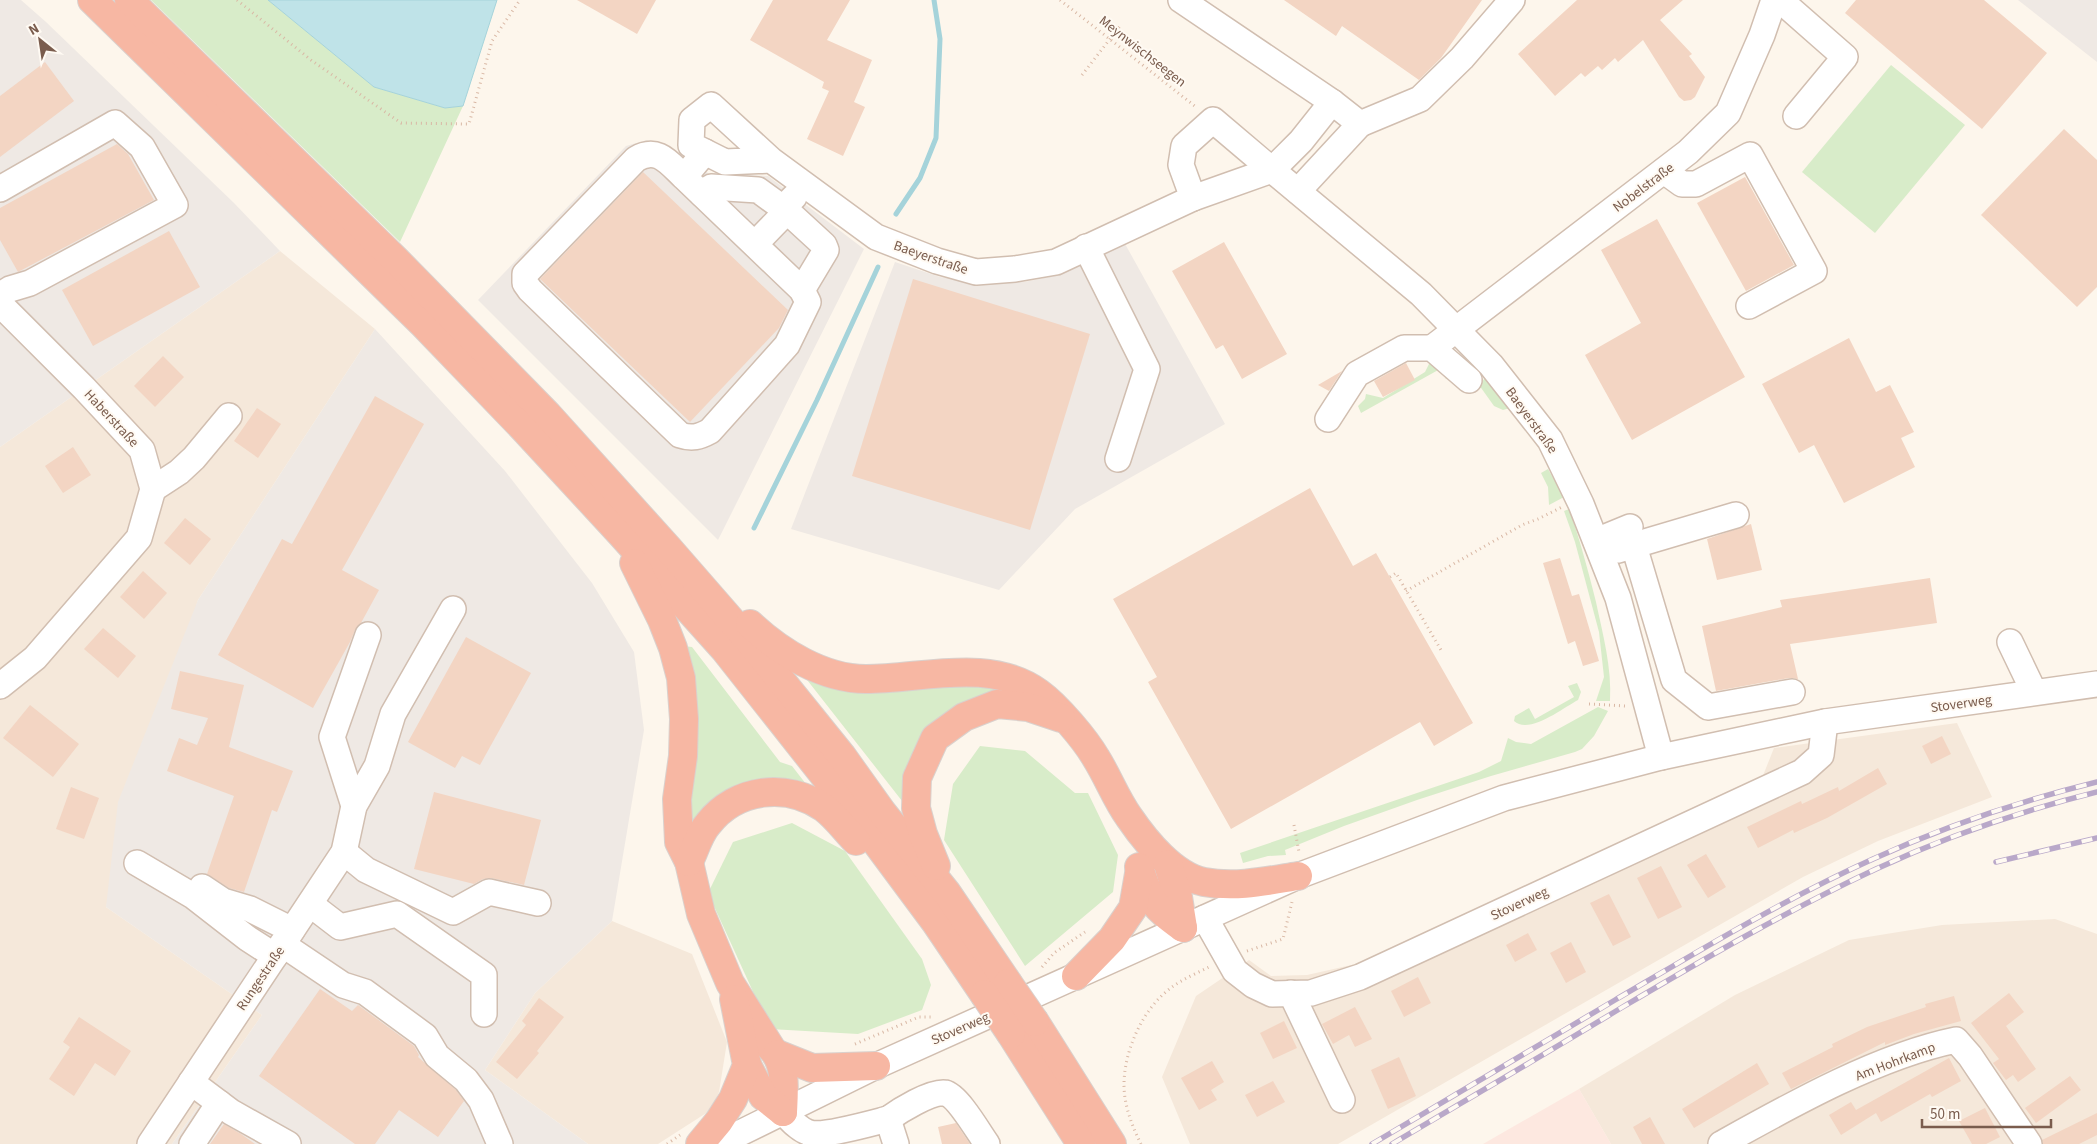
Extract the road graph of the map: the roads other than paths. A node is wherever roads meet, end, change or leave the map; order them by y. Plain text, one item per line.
1 (92, 0) edge
2 (130, 0) edge
3 (1181, 0) edge
4 (1512, 0) edge
5 (1774, 0) edge
6 (1780, 0) edge
7 (1332, 102) junction
8 (1796, 116) dead end
9 (1360, 124) junction
10 (705, 152) junction
11 (771, 160) junction
12 (1272, 170) junction
13 (1664, 171) junction
14 (684, 176) junction
15 (806, 185) junction
16 (0, 189) edge
17 (1298, 191) junction
18 (702, 194) junction
19 (1193, 198) junction
20 (787, 211) junction
21 (755, 244) junction
22 (1086, 247) junction
23 (802, 290) junction
24 (0, 295) edge
25 (0, 304) edge
26 (1749, 306) dead end
27 (1456, 329) junction
28 (1432, 348) junction
29 (1469, 380) dead end
30 (229, 416) dead end
31 (1328, 418) dead end
32 (1118, 460) dead end
33 (153, 489) junction
34 (1736, 515) dead end
35 (621, 534) junction
36 (1632, 536) junction
37 (668, 548) junction
38 (1599, 548) junction
39 (453, 609) dead end
40 (368, 635) dead end
41 (2010, 642) dead end
42 (2097, 684) edge
43 (0, 686) edge
44 (1792, 692) dead end
45 (2034, 692) junction
46 (1067, 720) junction
47 (1825, 722) junction
48 (1661, 756) junction
49 (354, 806) junction
50 (1128, 817) junction
51 (344, 852) junction
52 (689, 862) junction
53 (137, 863) dead end
54 (1168, 864) junction
55 (1296, 866) junction
56 (1140, 868) junction
57 (200, 886) dead end
58 (947, 894) junction
59 (538, 903) dead end
60 (310, 904) junction
61 (936, 923) junction
62 (1194, 923) junction
63 (283, 944) junction
64 (1076, 976) junction
65 (730, 983) junction
66 (1291, 993) junction
67 (484, 1014) dead end
68 (777, 1054) junction
69 (747, 1065) junction
70 (876, 1066) junction
71 (191, 1082) junction
72 (1342, 1100) dead end
73 (219, 1103) junction
74 (783, 1112) junction
75 (888, 1119) junction
76 (150, 1144) edge
77 (192, 1144) edge
78 (288, 1144) edge
79 (500, 1144) edge
80 (700, 1144) edge
81 (718, 1144) edge
82 (896, 1144) edge
83 (987, 1144) edge
84 (1081, 1144) edge
85 (1112, 1144) edge
86 (1722, 1144) edge
87 (2029, 1144) edge

1 - 35 highway
2 - 37 highway
3 - 7 street
4 - 9 street
5 - 13 street, Nobelstraße
6 - 8 street
7 - 9 street
7 - 12 street
9 - 17 street
10 - 11 street, Baeyerstraße
10 - 11 street, Baeyerstraße
10 - 14 street
11 - 15 street, Baeyerstraße
12 - 17 street, Baeyerstraße
12 - 19 street, Baeyerstraße
12 - 19 street, Baeyerstraße
13 - 26 street
13 - 27 street, Nobelstraße
14 - 18 street
14 - 23 street
15 - 20 street
15 - 22 street, Baeyerstraße
16 - 24 street
17 - 27 street, Baeyerstraße
18 - 20 street
18 - 21 street
19 - 22 street, Baeyerstraße
20 - 21 street
20 - 23 street
21 - 23 street
22 - 32 street
25 - 33 street, Haberstraße
27 - 28 street, Nobelstraße
27 - 38 street, Baeyerstraße
28 - 29 street
28 - 31 street
30 - 33 street
33 - 43 street
34 - 36 street
35 - 52 highway
35 - 61 highway
36 - 38 street
36 - 44 street
37 - 46 highway
37 - 58 highway
38 - 48 street, Baeyerstraße
39 - 49 street
40 - 49 street
41 - 45 street
42 - 45 street, Stoverweg
45 - 47 street, Stoverweg
46 - 50 highway
46 - 58 highway
47 - 48 street, Stoverweg
47 - 66 street, Stoverweg
48 - 55 street, Stoverweg
49 - 51 street, Rungestraße
50 - 54 highway
50 - 56 highway
51 - 59 street
51 - 60 street, Rungestraße
52 - 61 highway
52 - 65 highway
53 - 63 street
54 - 55 highway
54 - 62 highway
55 - 62 street, Stoverweg
56 - 62 highway
56 - 64 highway
57 - 63 street
58 - 85 highway, bridge
60 - 63 street, Rungestraße
60 - 67 street
61 - 84 highway, bridge
62 - 64 street, Stoverweg
62 - 66 street, Stoverweg
63 - 71 street, Rungestraße
63 - 79 street
64 - 70 street, Stoverweg
65 - 68 highway
65 - 69 highway
66 - 72 street
68 - 70 highway
68 - 74 highway
69 - 74 highway
69 - 80 highway
70 - 74 street, Stoverweg
71 - 73 street
71 - 76 street, Rungestraße
73 - 77 street
73 - 78 street
74 - 75 street
74 - 81 street, Stoverweg
75 - 82 street
75 - 83 street
86 - 87 street, Am Hohrkamp

